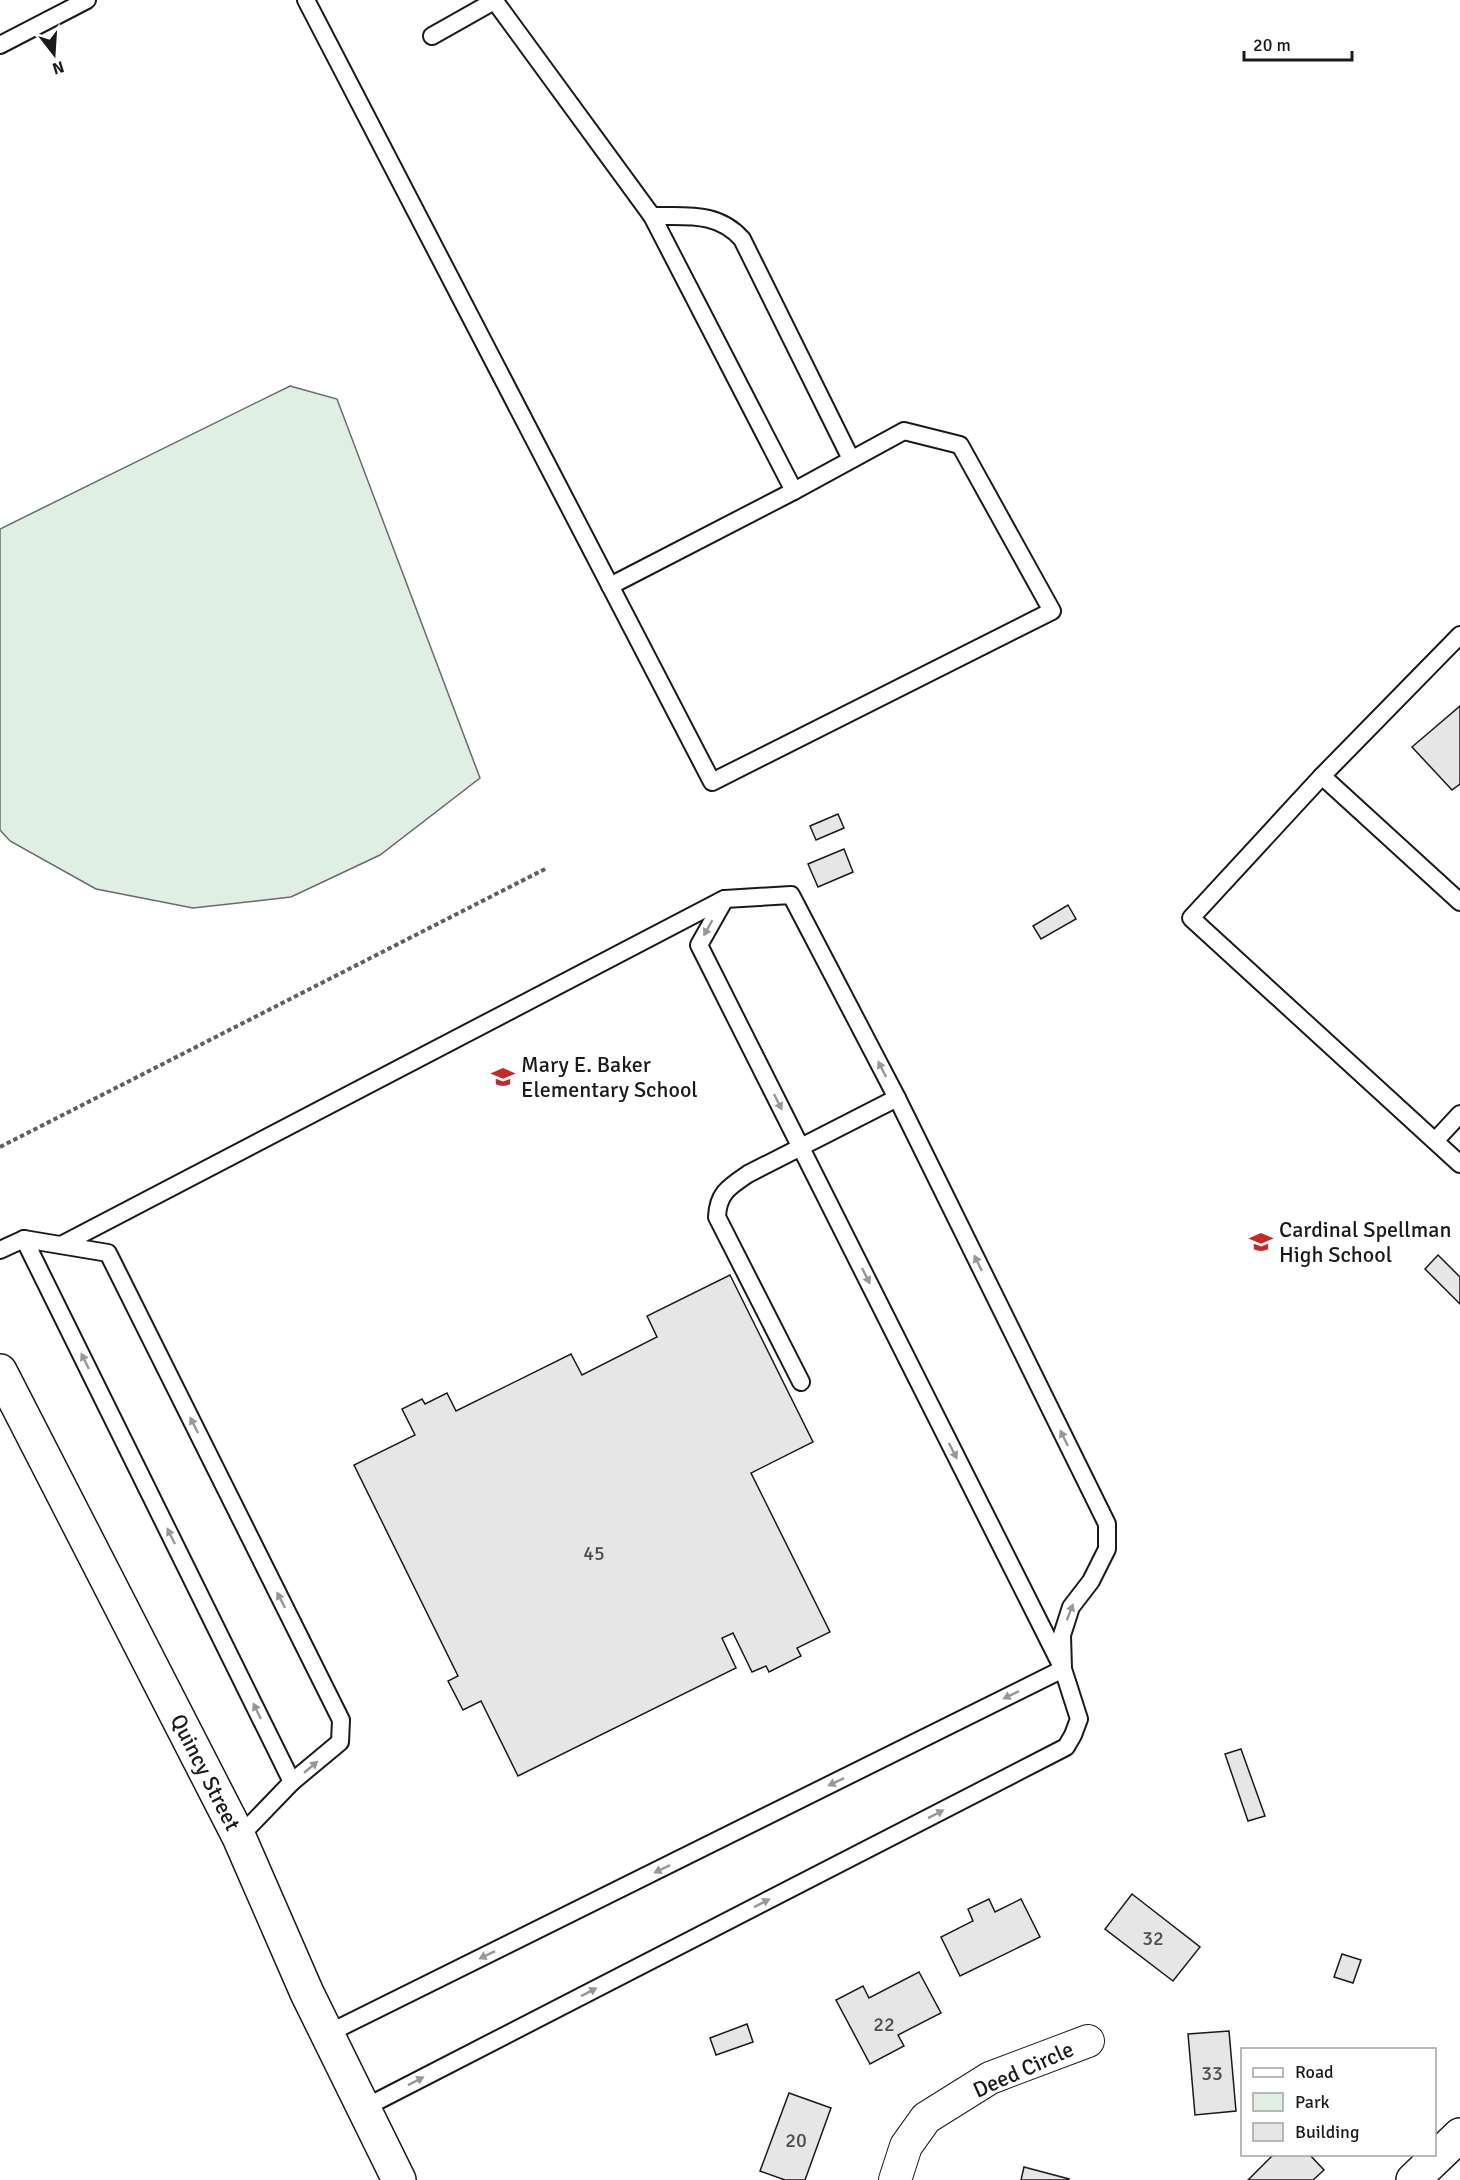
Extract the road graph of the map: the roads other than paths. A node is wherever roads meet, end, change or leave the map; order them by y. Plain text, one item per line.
1 (87, 0) edge
2 (306, 0) edge
3 (494, 1) edge
4 (432, 36) dead end
5 (0, 45) edge
6 (652, 216) junction
7 (851, 459) junction
8 (794, 491) junction
9 (610, 586) junction
10 (1460, 635) edge
11 (1322, 776) junction
12 (725, 898) junction
13 (1460, 902) edge
14 (897, 1098) junction
15 (1460, 1114) edge
16 (1435, 1141) junction
17 (801, 1148) junction
18 (1460, 1164) edge
19 (24, 1239) junction
20 (61, 1245) junction
21 (0, 1250) edge
22 (0, 1371) edge
23 (801, 1382) dead end
24 (1063, 1669) junction
25 (292, 1782) junction
26 (239, 1837) junction
27 (327, 2034) junction
28 (1088, 2041) dead end
29 (364, 2108) junction
30 (1460, 2135) edge
31 (399, 2180) edge
32 (895, 2180) edge
33 (1413, 2180) edge

1 - 5 lane
2 - 9 lane
3 - 4 lane
3 - 6 lane
6 - 7 lane
6 - 8 lane
7 - 8 lane
7 - 9 lane
8 - 9 lane
10 - 11 lane
11 - 13 lane
11 - 16 lane
14 -> 12 lane
12 -> 17 lane
12 - 20 lane
14 - 17 lane
24 -> 14 lane
15 - 16 lane
16 - 18 lane
17 - 23 lane
17 -> 24 lane
19 - 20 lane
19 - 21 lane
25 -> 19 lane
25 -> 20 lane
22 - 26 main road, Quincy Street
24 -> 27 lane
29 -> 24 lane
25 - 26 lane
26 - 27 main road, Quincy Street
27 - 29 main road, Quincy Street
28 - 32 street, Deed Circle
29 - 31 main road, Quincy Street
30 - 33 main road

